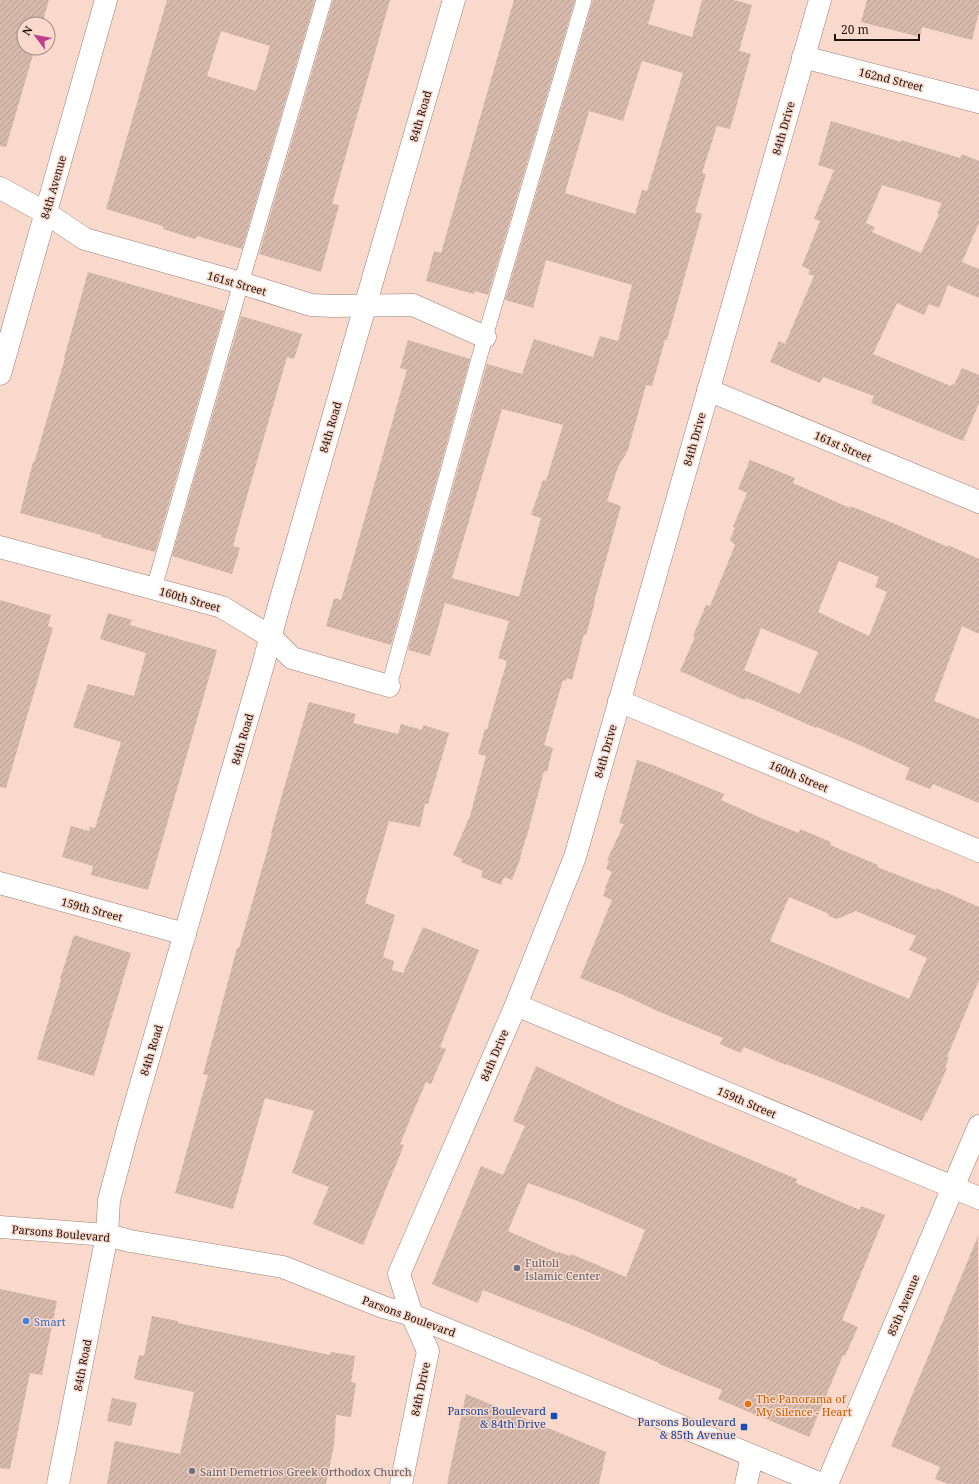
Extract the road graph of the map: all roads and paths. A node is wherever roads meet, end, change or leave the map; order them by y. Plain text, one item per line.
1 (106, 0) edge
2 (324, 0) edge
3 (454, 0) edge
4 (584, 0) edge
5 (820, 0) edge
6 (803, 57) junction
7 (979, 102) edge
8 (0, 188) edge
9 (46, 213) junction
10 (241, 283) junction
11 (365, 305) junction
12 (485, 336) junction
13 (0, 374) edge
14 (708, 390) junction
15 (979, 502) edge
16 (0, 547) edge
17 (154, 588) junction
18 (271, 637) junction
19 (389, 686) joint
20 (619, 701) junction
21 (979, 851) edge
22 (0, 883) edge
23 (185, 934) junction
24 (516, 1005) junction
25 (979, 1126) edge
26 (954, 1188) junction
27 (979, 1198) edge
28 (0, 1227) edge
29 (107, 1235) junction
30 (412, 1315) junction
31 (752, 1456) junction
32 (58, 1484) edge
33 (401, 1484) edge
34 (746, 1484) edge
35 (820, 1484) edge
36 (827, 1484) edge

1 - 9 street, 84th Avenue
2 - 10 lane
3 - 11 street, 84th Road
4 - 12 lane
5 - 6 street, 84th Drive
6 - 7 street, 162nd Street
6 - 14 street, 84th Drive
8 - 9 street, 161st Street
9 - 10 street, 161st Street
9 - 13 street, 84th Avenue
10 - 11 street, 161st Street
10 - 17 lane
11 - 12 street, 161st Street
11 - 18 street, 84th Road
12 - 19 lane
14 - 15 street, 161st Street
14 - 20 street, 84th Drive
16 - 17 street, 160th Street
17 - 18 street, 160th Street
18 - 19 street, 160th Street
18 - 23 street, 84th Road
20 - 21 street, 160th Street
20 - 24 street, 84th Drive
22 - 23 street, 159th Street
23 - 29 street, 84th Road
24 - 26 street, 159th Street
24 - 30 street, 84th Drive
25 - 26 street, 85th Avenue
26 - 27 street, 159th Street
26 - 36 street, 85th Avenue
28 - 29 street, Parsons Boulevard
29 - 30 street, Parsons Boulevard
29 - 32 street, 84th Road
30 - 31 street, Parsons Boulevard
30 - 33 street, 84th Drive
31 - 34 street
31 - 35 street, Parsons Boulevard

